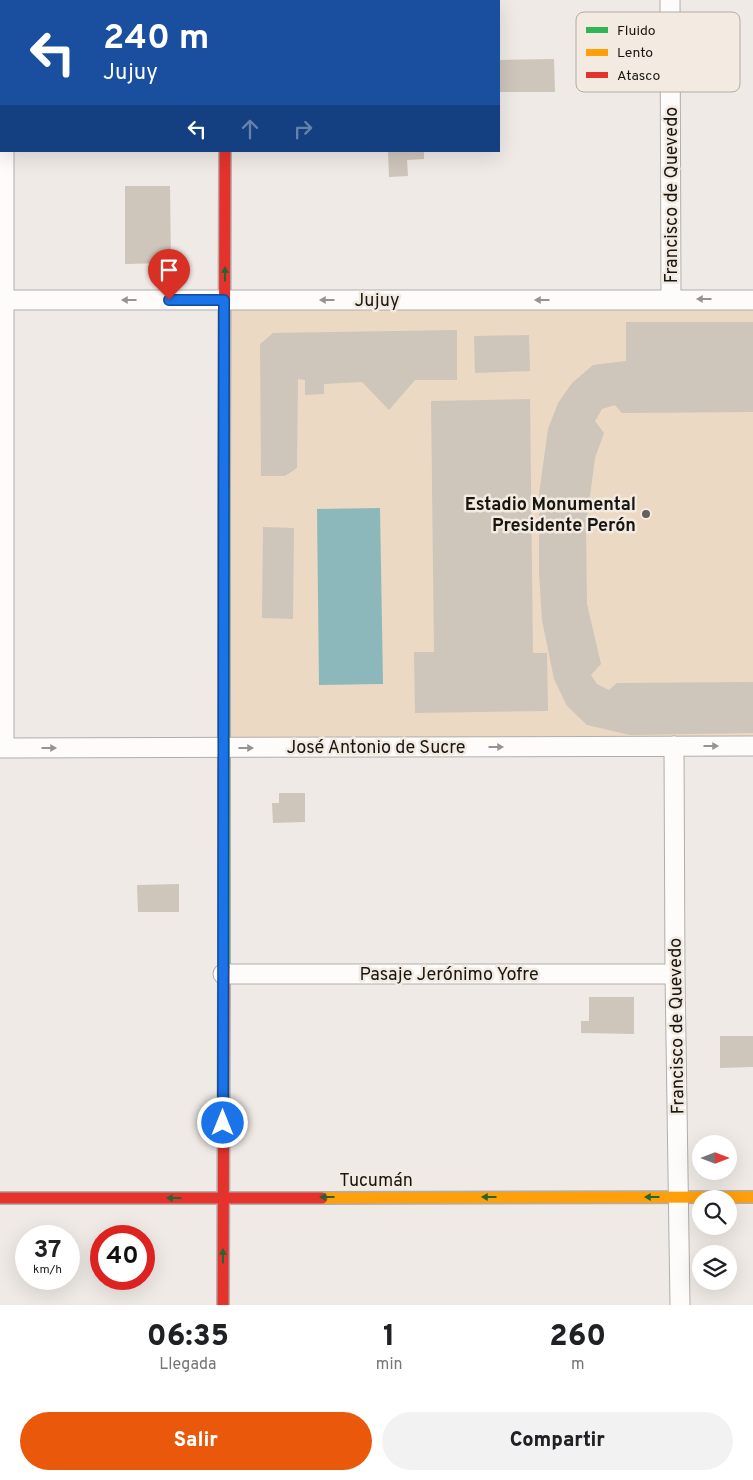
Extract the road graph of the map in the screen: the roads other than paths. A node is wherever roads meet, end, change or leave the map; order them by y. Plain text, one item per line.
1 (670, 92) edge
2 (4, 152) edge
3 (225, 152) edge
4 (671, 299) junction
5 (2, 300) edge
6 (224, 300) junction
7 (753, 300) edge
8 (674, 746) junction
9 (753, 746) edge
10 (2, 748) edge
11 (224, 748) junction
12 (223, 974) junction
13 (674, 974) junction
14 (678, 1197) junction
15 (753, 1197) edge
16 (0, 1198) edge
17 (223, 1198) junction
18 (223, 1305) edge
19 (680, 1305) edge

1 - 4 street, Francisco de Quevedo
2 - 5 street
6 -> 3 street
4 -> 6 street, Jujuy
7 -> 4 street, Jujuy
6 -> 5 street, Jujuy
5 - 10 street
6 - 11 street
8 -> 9 street, José Antonio de Sucre
11 -> 8 street, José Antonio de Sucre
8 - 13 street, Francisco de Quevedo
10 -> 11 street, José Antonio de Sucre
11 - 12 street
12 - 13 street, Pasaje Jerónimo Yofre
12 - 17 street
13 - 14 street, Francisco de Quevedo
14 - 15 street, Tucumán
14 -> 17 street, Tucumán
14 - 19 street, Francisco de Quevedo
17 -> 16 street, Tucumán
18 -> 17 street

